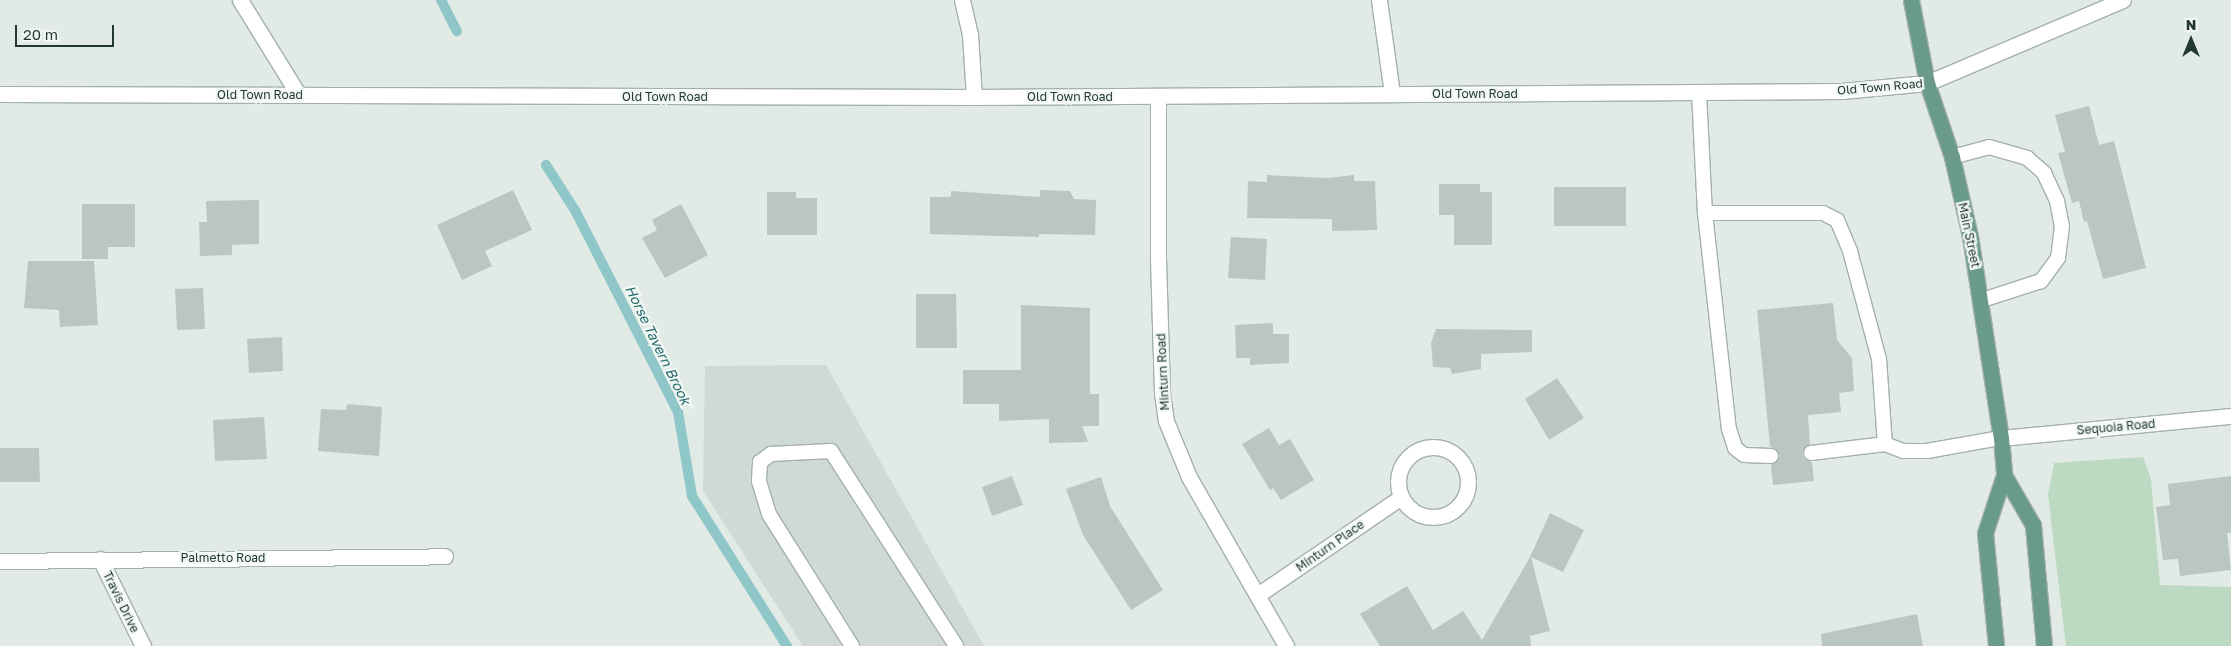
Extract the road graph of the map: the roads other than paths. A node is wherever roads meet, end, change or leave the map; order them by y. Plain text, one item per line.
1 (240, 0) edge
2 (962, 0) edge
3 (1379, 0) edge
4 (1911, 0) edge
5 (2123, 0) edge
6 (1927, 84) junction
7 (1699, 92) junction
8 (0, 94) edge
9 (298, 94) junction
10 (1392, 94) junction
11 (974, 97) junction
12 (1158, 97) junction
13 (1952, 157) junction
14 (1705, 213) junction
15 (1982, 300) junction
16 (2231, 416) edge
17 (2001, 438) junction
18 (1885, 444) junction
19 (1811, 452) dead end
20 (1770, 456) dead end
21 (2004, 475) junction
22 (1401, 497) junction
23 (445, 556) dead end
24 (100, 559) junction
25 (0, 561) edge
26 (1259, 594) junction
27 (143, 646) edge
28 (852, 646) edge
29 (956, 646) edge
30 (1286, 646) edge
31 (1996, 646) edge
32 (2044, 646) edge

1 - 9 main road
2 - 11 main road
3 - 10 main road
4 - 6 main road, Main Street
5 - 6 main road, Old Town Road
6 - 7 main road, Old Town Road
6 - 13 main road, Main Street
7 - 10 main road, Old Town Road
7 - 14 lane
8 - 9 main road, Old Town Road
9 - 11 main road, Old Town Road
10 - 12 main road, Old Town Road
11 - 12 main road, Old Town Road
12 - 26 main road, Minturn Road
13 - 15 main road, Main Street
13 - 15 lane
14 - 18 lane
14 - 20 lane
15 - 17 main road, Main Street
16 - 17 main road, Sequoia Road
17 - 18 lane
17 - 21 main road, Main Street
18 - 19 lane
21 - 31 main road, Main Street
21 - 32 main road, Main Street
22 - 22 main road
22 - 26 main road, Minturn Place
23 - 24 main road, Palmetto Road
24 - 25 main road, Palmetto Road
24 - 27 main road, Travis Drive
26 - 30 main road, Minturn Road
28 - 29 lane

